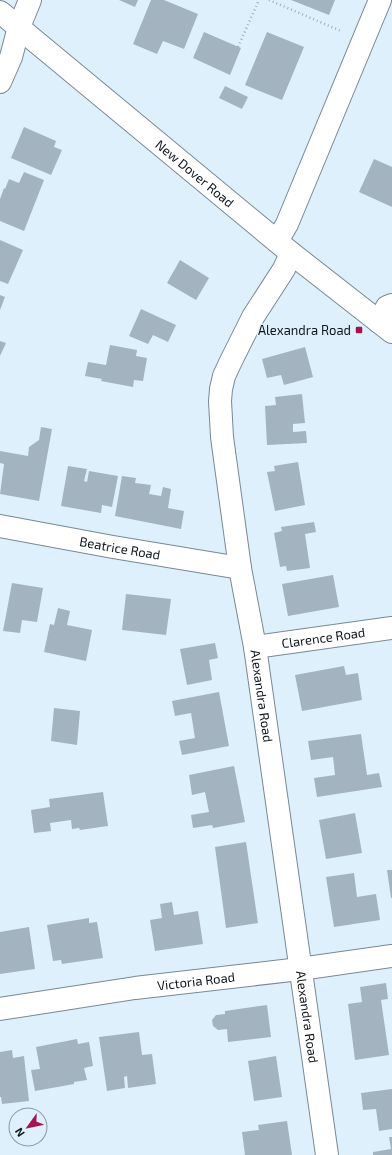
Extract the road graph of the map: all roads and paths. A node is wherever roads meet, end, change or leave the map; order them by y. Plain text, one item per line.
1 (30, 0) edge
2 (259, 0) edge
3 (269, 0) edge
4 (380, 0) edge
5 (0, 12) edge
6 (19, 27) junction
7 (364, 40) junction
8 (238, 46) dead end
9 (0, 82) edge
10 (284, 247) junction
11 (392, 304) edge
12 (386, 327) edge
13 (0, 526) edge
14 (240, 568) junction
15 (392, 628) edge
16 (255, 647) junction
17 (392, 956) edge
18 (300, 969) junction
19 (0, 1009) edge
20 (327, 1155) edge

1 - 6 street
2 - 8 path
3 - 7 path
4 - 7 street, Alexandra Road
5 - 6 street, New Dover Road
6 - 9 street
6 - 10 street, New Dover Road
7 - 10 street, Alexandra Road
10 - 12 street, New Dover Road
10 - 14 street, Alexandra Road
11 - 12 street
13 - 14 street, Beatrice Road
14 - 16 street, Alexandra Road
15 - 16 street, Clarence Road
16 - 18 street, Alexandra Road
17 - 18 street, Victoria Road
18 - 19 street, Victoria Road
18 - 20 street, Alexandra Road

